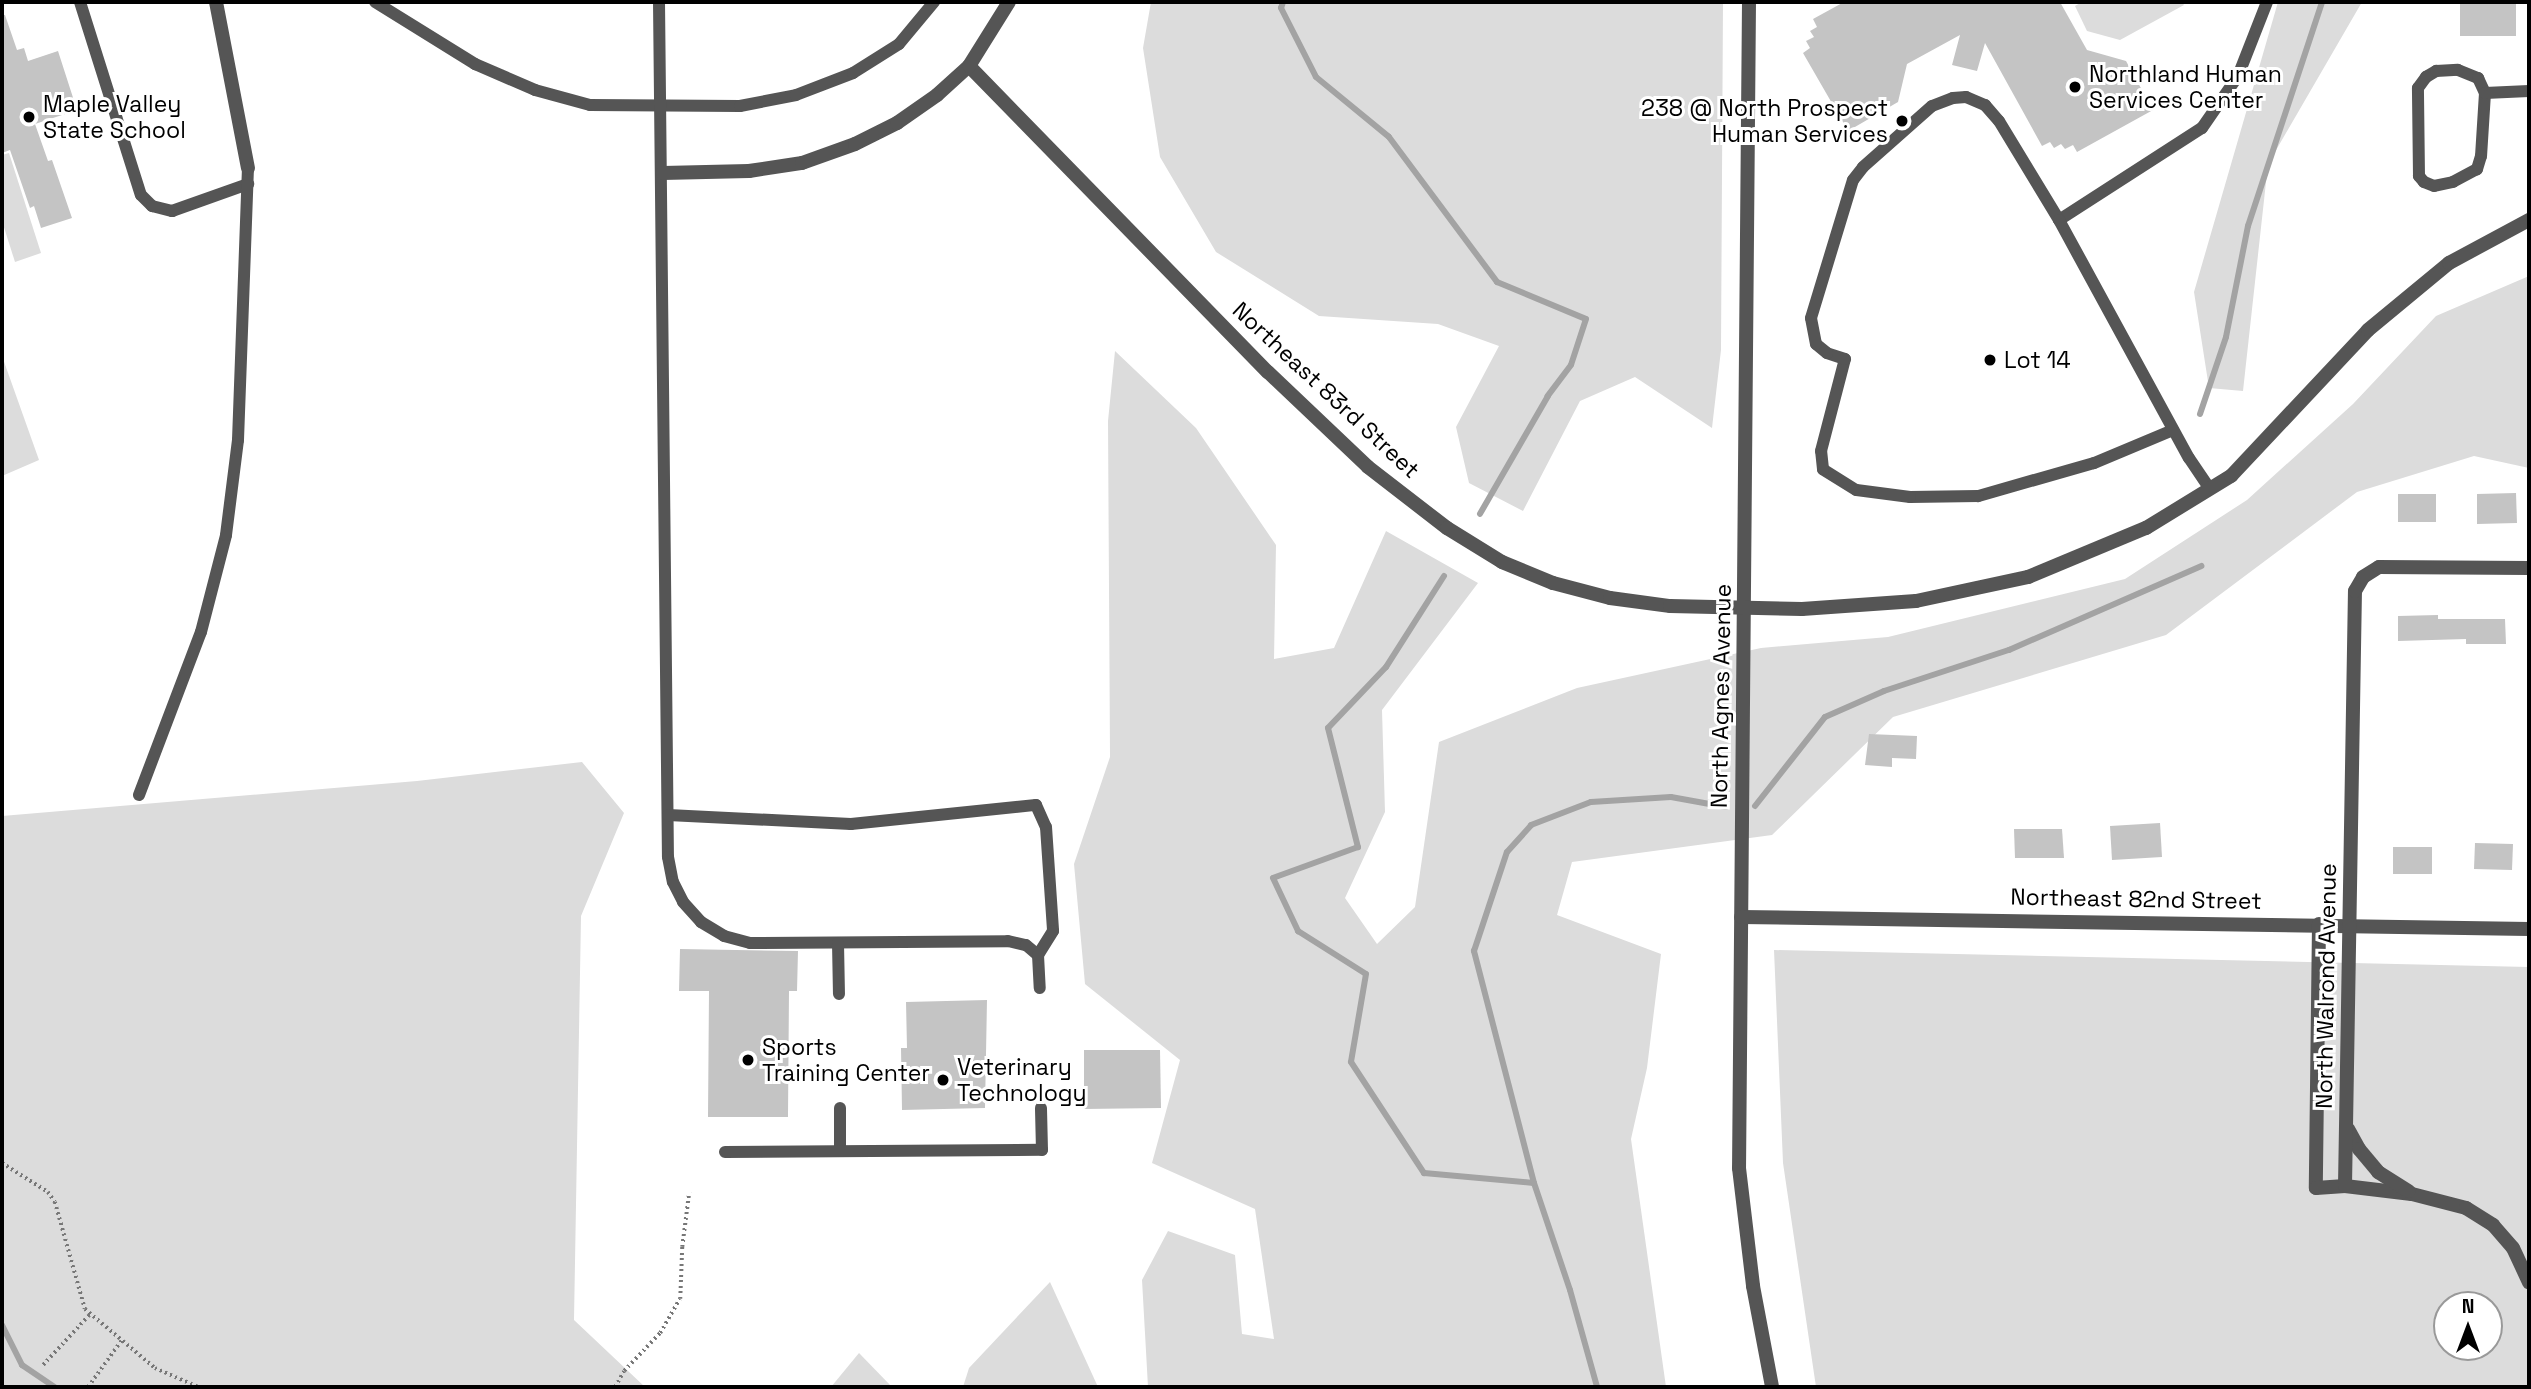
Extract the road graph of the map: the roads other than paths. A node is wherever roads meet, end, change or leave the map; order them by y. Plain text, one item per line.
1 (80, 2) edge
2 (216, 2) edge
3 (376, 2) edge
4 (659, 2) edge
5 (934, 2) edge
6 (1009, 2) edge
7 (1749, 2) edge
8 (2267, 2) edge
9 (969, 65) junction
10 (2529, 91) edge
11 (2485, 93) junction
12 (662, 106) junction
13 (248, 168) joint
14 (663, 173) junction
15 (248, 184) junction
16 (2059, 220) junction
17 (2529, 220) edge
18 (2173, 430) junction
19 (2210, 489) junction
20 (2529, 568) edge
21 (1744, 606) junction
22 (139, 795) dead end
23 (668, 815) junction
24 (1741, 917) junction
25 (2319, 924) junction
26 (2350, 925) junction
27 (2529, 929) edge
28 (838, 943) junction
29 (1038, 955) junction
30 (1040, 988) dead end
31 (839, 994) dead end
32 (840, 1108) dead end
33 (1041, 1108) dead end
34 (2347, 1126) junction
35 (840, 1151) junction
36 (725, 1152) dead end
37 (2345, 1186) junction
38 (2412, 1194) junction
39 (2529, 1282) edge
40 (1772, 1387) edge

1 - 15 lane
2 - 13 street
3 - 12 lane
4 - 12 lane
5 - 12 lane
6 - 9 street
7 - 21 street, North Agnes Avenue
8 - 16 lane
9 - 14 street
9 - 21 street, Northeast 83rd Street
10 - 11 lane
11 - 11 lane
12 - 14 lane
13 - 15 lane
14 - 23 lane
15 - 22 lane
16 - 18 lane
16 - 18 lane
17 - 19 street, Northeast 83rd Street
18 - 19 lane
19 - 21 street, Northeast 83rd Street
20 - 26 street, North Walrond Avenue
21 - 24 street, North Agnes Avenue
23 - 28 lane
23 - 29 lane
24 - 25 street, Northeast 82nd Street
24 - 40 street, North Agnes Avenue
25 - 26 street, Northeast 82nd Street
25 - 37 street, North Walrond Avenue
26 - 27 street, Northeast 82nd Street
26 - 34 street, North Walrond Avenue
28 - 29 lane
28 - 31 lane
29 - 30 lane
32 - 35 lane
33 - 35 lane
34 - 37 street, North Walrond Avenue
34 - 38 street
35 - 36 lane
37 - 38 street
38 - 39 street

